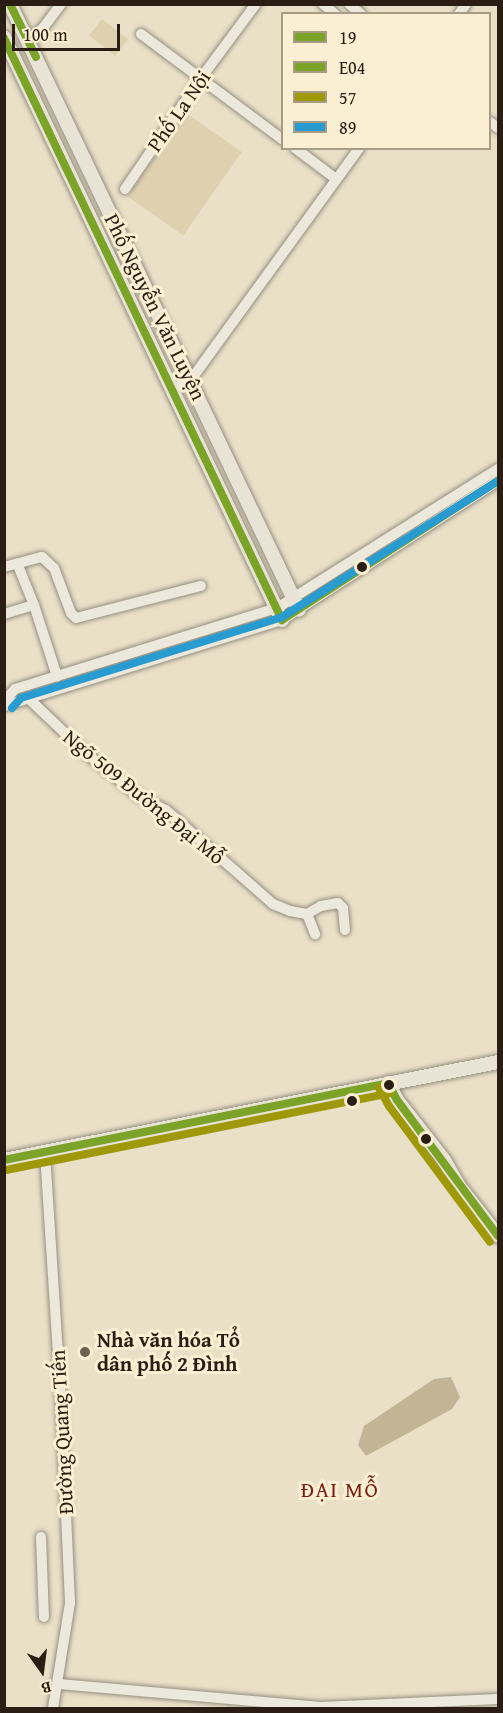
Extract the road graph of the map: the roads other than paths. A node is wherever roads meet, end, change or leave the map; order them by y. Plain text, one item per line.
1 (10, 4) edge
2 (61, 4) edge
3 (256, 4) edge
4 (141, 34) dead end
5 (4, 37) edge
6 (29, 40) junction
7 (201, 78) junction
8 (281, 138) edge
9 (298, 150) edge
10 (357, 150) edge
11 (336, 178) junction
12 (96, 184) junction
13 (125, 189) dead end
14 (78, 192) junction
15 (113, 221) junction
16 (95, 229) junction
17 (190, 381) junction
18 (172, 389) junction
19 (498, 469) edge
20 (498, 481) edge
21 (462, 499) junction
22 (17, 563) junction
23 (4, 567) edge
24 (201, 586) dead end
25 (34, 605) junction
26 (297, 605) junction
27 (4, 614) edge
28 (279, 614) junction
29 (57, 676) junction
30 (28, 698) junction
31 (4, 703) edge
32 (307, 914) junction
33 (345, 930) dead end
34 (315, 934) dead end
35 (498, 1062) edge
36 (388, 1083) junction
37 (45, 1154) junction
38 (4, 1160) edge
39 (498, 1236) edge
40 (41, 1537) dead end
41 (44, 1617) dead end
42 (58, 1684) junction
43 (498, 1699) edge
44 (53, 1708) edge

1 - 6 main road, Phố Nguyễn Văn Luyện
2 - 6 street
3 - 7 street, Phố La Nội
4 - 7 street
5 - 14 main road, Phố Nguyễn Văn Luyện
6 - 12 main road, Phố Nguyễn Văn Luyện
7 - 8 street
7 - 13 street, Phố La Nội
9 - 11 street
10 - 11 street
11 - 17 street
12 - 14 main road
12 - 15 main road, Phố Nguyễn Văn Luyện
14 - 16 main road, Phố Nguyễn Văn Luyện
15 - 16 main road
15 - 17 main road, Phố Nguyễn Văn Luyện
16 - 18 main road, Phố Nguyễn Văn Luyện
17 - 18 street
17 - 26 main road, Phố Nguyễn Văn Luyện
18 - 28 main road, Phố Nguyễn Văn Luyện
19 - 21 street
20 - 21 street
21 - 26 street
22 - 23 street
22 - 24 street
22 - 25 street
25 - 27 street
25 - 29 street
26 - 28 street
28 - 29 street
28 - 30 street
29 - 31 street
30 - 31 street
30 - 32 street, Ngõ 509 Đường Đại Mỗ
32 - 33 street
32 - 34 street
35 - 36 main road
36 - 37 main road
36 - 39 main road
37 - 38 main road
37 - 42 street, Đường Quang Tiến
40 - 41 street
42 - 43 street
42 - 44 street, Đường Quang Tiến

